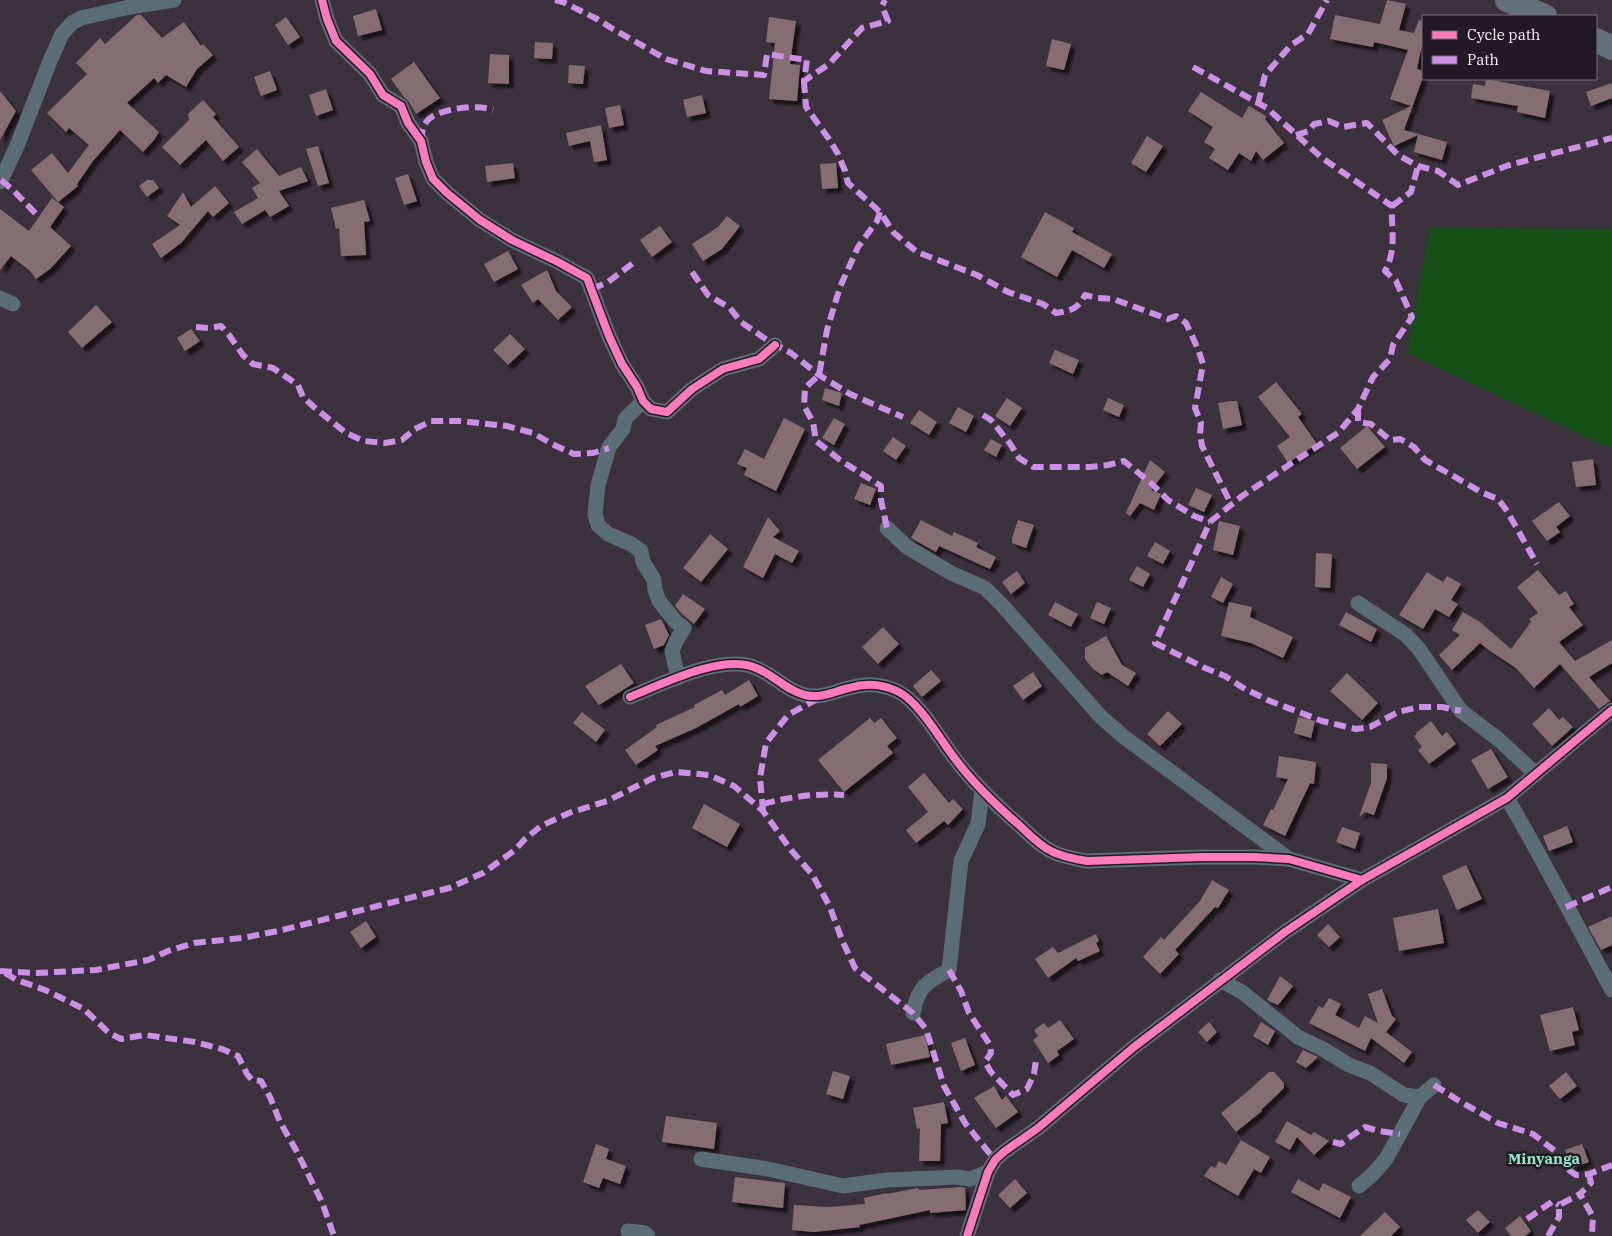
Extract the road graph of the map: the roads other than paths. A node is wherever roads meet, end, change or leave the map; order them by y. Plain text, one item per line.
1 (174, 0) edge
2 (322, 0) edge
3 (1507, 0) edge
4 (1543, 15) edge
5 (1597, 40) edge
6 (1612, 48) edge
7 (0, 182) edge
8 (775, 345) dead end
9 (643, 401) junction
10 (887, 528) dead end
11 (1358, 602) dead end
12 (678, 678) junction
13 (630, 697) dead end
14 (1612, 710) edge
15 (1536, 774) junction
16 (982, 790) junction
17 (1507, 798) junction
18 (1289, 859) junction
19 (1362, 880) junction
20 (1220, 980) junction
21 (1612, 990) edge
22 (914, 1013) dead end
23 (1434, 1085) dead end
24 (1420, 1097) junction
25 (701, 1159) dead end
26 (988, 1172) junction
27 (1359, 1186) dead end
28 (628, 1231) dead end
29 (966, 1235) edge
30 (648, 1236) edge

1 - 7 street
2 - 9 street
3 - 4 main road
5 - 6 main road
8 - 9 street
9 - 12 street
10 - 18 street
11 - 15 street
12 - 13 street
12 - 16 street
14 - 15 street
15 - 17 street
16 - 18 street
16 - 22 street
17 - 19 street
17 - 21 street
18 - 19 street
19 - 20 street
20 - 24 street
20 - 26 street
23 - 24 street
24 - 27 street
25 - 26 street
26 - 29 street
28 - 30 street

